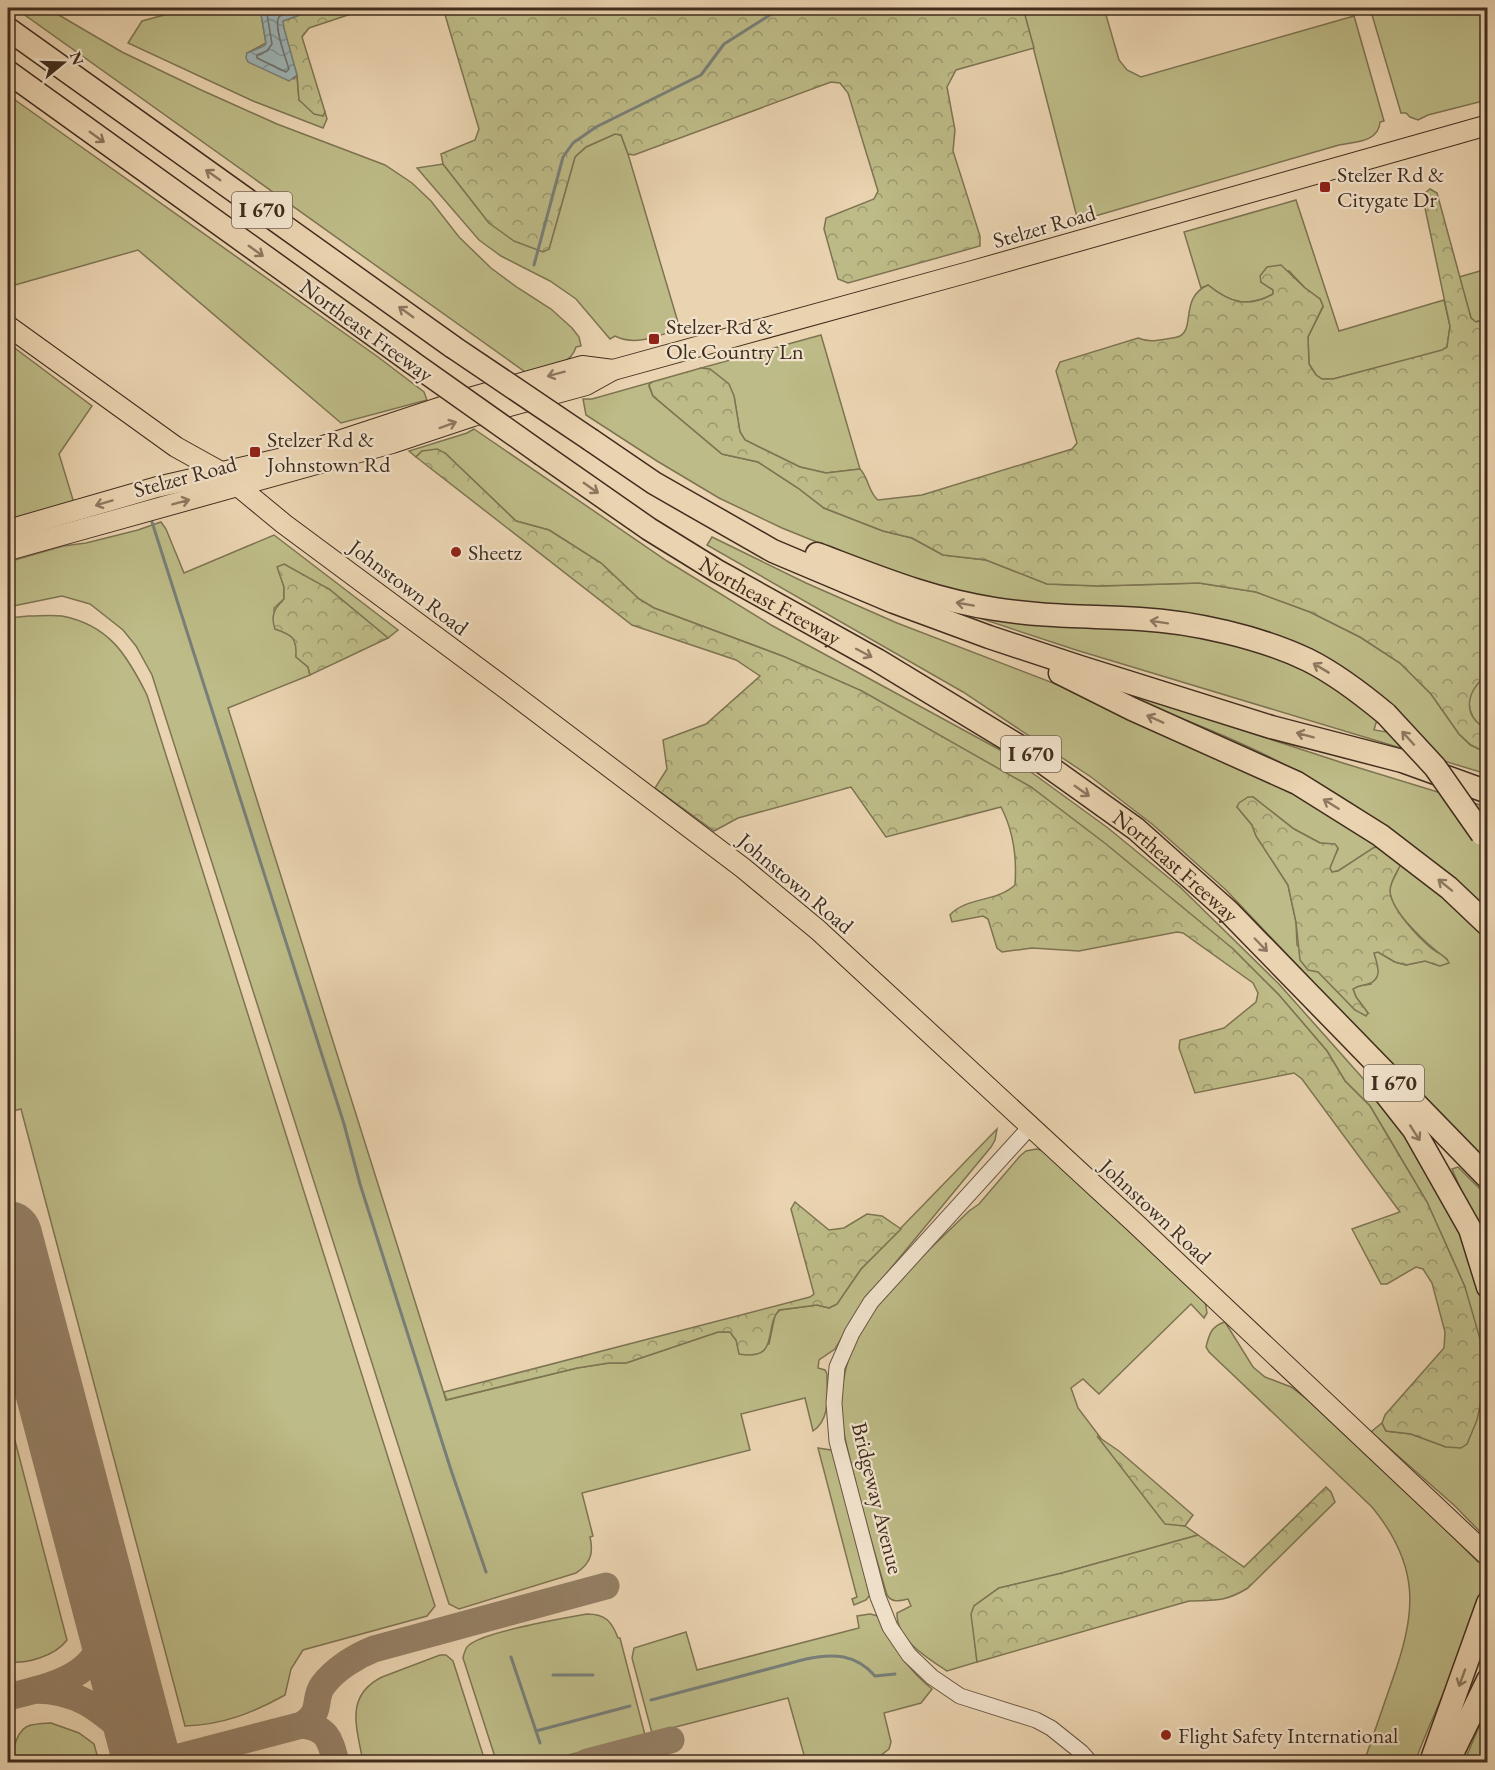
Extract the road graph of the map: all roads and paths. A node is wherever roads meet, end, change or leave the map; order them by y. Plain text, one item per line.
1 (8, 29) edge
2 (8, 72) edge
3 (1488, 125) edge
4 (8, 326) edge
5 (613, 370) junction
6 (221, 472) junction
7 (237, 487) junction
8 (682, 499) junction
9 (8, 531) edge
10 (8, 550) edge
11 (989, 637) junction
12 (1402, 761) junction
13 (1488, 785) edge
14 (1488, 792) edge
15 (1485, 839) edge
16 (1488, 925) edge
17 (1301, 988) junction
18 (1030, 1128) junction
19 (1488, 1178) edge
20 (1488, 1287) edge
21 (1488, 1556) edge
22 (1488, 1603) edge
23 (1488, 1680) edge
24 (1090, 1762) edge
25 (1431, 1762) edge
26 (1448, 1762) edge

8 -> 1 highway, Northeast Freeway / I 670, bridge
2 -> 17 highway, Northeast Freeway / I 670, bridge
3 - 5 main road, Stelzer Road
4 - 6 main road, Johnstown Road
5 -> 6 main road, Stelzer Road
7 -> 5 main road, Stelzer Road
6 - 7 main road, Johnstown Road
6 -> 9 main road, Stelzer Road
10 -> 7 main road, Stelzer Road
7 - 18 main road, Johnstown Road
8 - 11 highway, Northeast Freeway / I 670
15 -> 8 highway, bridge
12 -> 11 highway, Northeast Freeway / I 670
16 -> 11 highway
12 - 13 highway
12 - 14 highway, Northeast Freeway
17 - 19 highway, Northeast Freeway / I 670
17 -> 20 highway
18 - 21 main road, Johnstown Road
18 - 24 street, Bridgeway Avenue
22 -> 25 highway
23 - 26 highway

